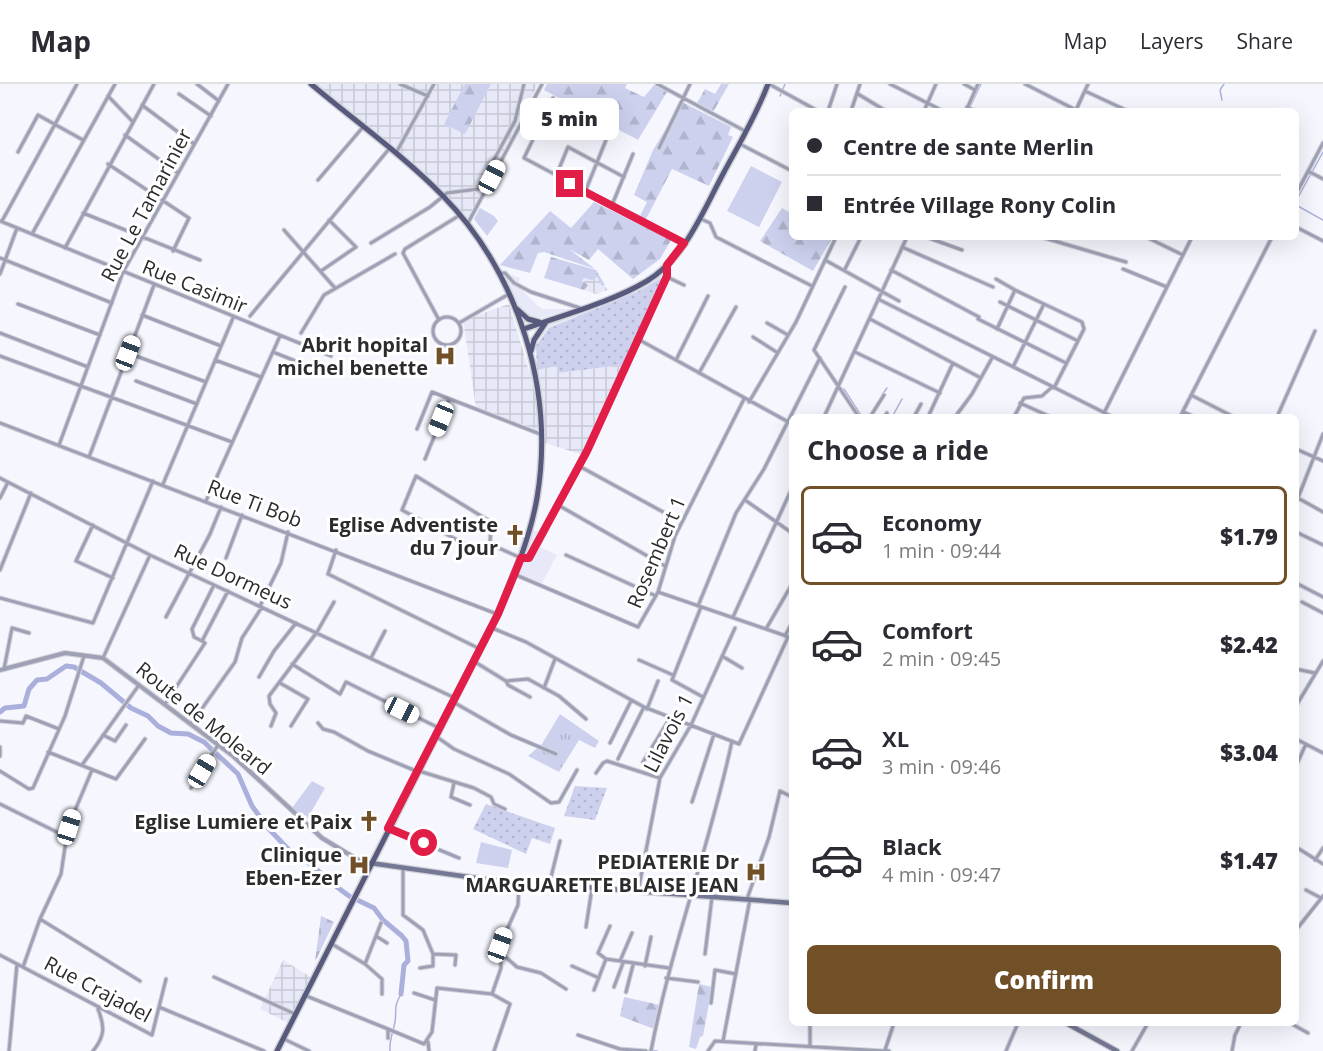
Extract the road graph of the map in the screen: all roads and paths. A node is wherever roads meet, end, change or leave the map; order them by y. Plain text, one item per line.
1 (76, 84) edge
2 (115, 84) edge
3 (154, 84) edge
4 (196, 84) edge
5 (228, 84) edge
6 (311, 84) edge
7 (323, 84) edge
8 (400, 84) edge
9 (434, 84) edge
10 (524, 84) edge
11 (542, 84) edge
12 (657, 84) edge
13 (690, 84) edge
14 (768, 84) edge
15 (837, 84) edge
16 (860, 84) edge
17 (890, 84) edge
18 (936, 84) edge
19 (964, 84) edge
20 (978, 84) edge
21 (1025, 84) edge
22 (1088, 84) edge
23 (318, 90) junction
24 (975, 90) junction
25 (1085, 91) junction
26 (179, 94) dead end
27 (858, 94) junction
28 (108, 96) junction
29 (428, 96) junction
30 (553, 98) dead end
31 (683, 99) junction
32 (219, 101) junction
33 (927, 104) junction
34 (142, 105) junction
35 (813, 108) edge
36 (829, 108) edge
37 (852, 108) edge
38 (881, 108) edge
39 (925, 108) edge
40 (936, 108) edge
41 (967, 108) edge
42 (1072, 108) edge
43 (1077, 108) edge
44 (1122, 108) edge
45 (211, 116) junction
46 (132, 121) junction
47 (54, 124) junction
48 (363, 127) junction
49 (747, 132) junction
50 (125, 135) junction
51 (83, 140) junction
52 (606, 140) dead end
53 (194, 144) junction
54 (740, 144) junction
55 (1323, 144) edge
56 (659, 148) dead end
57 (389, 149) junction
58 (18, 152) dead end
59 (395, 154) junction
60 (633, 154) dead end
61 (597, 163) junction
62 (108, 164) junction
63 (789, 169) edge
64 (1308, 171) junction
65 (178, 173) junction
66 (556, 176) junction
67 (624, 177) junction
68 (1323, 179) edge
69 (318, 180) dead end
70 (1299, 188) edge
71 (585, 192) junction
72 (444, 197) junction
73 (163, 202) junction
74 (612, 205) junction
75 (83, 213) junction
76 (460, 215) junction
77 (699, 218) junction
78 (329, 220) junction
79 (1, 221) edge
80 (467, 225) junction
81 (17, 228) junction
82 (1299, 229) edge
83 (284, 230) dead end
84 (32, 234) junction
85 (142, 239) junction
86 (835, 240) edge
87 (860, 240) edge
88 (906, 240) edge
89 (934, 240) edge
90 (1051, 240) edge
91 (1152, 240) edge
92 (1190, 240) edge
93 (1269, 240) edge
94 (1323, 241) edge
95 (371, 243) dead end
96 (684, 243) junction
97 (902, 247) junction
98 (65, 248) junction
99 (962, 250) dead end
100 (173, 251) junction
101 (304, 251) junction
102 (395, 254) dead end
103 (1183, 255) junction
104 (0, 258) edge
105 (5, 260) junction
106 (200, 260) dead end
107 (825, 260) junction
108 (1126, 262) dead end
109 (667, 265) junction
110 (845, 269) junction
111 (1123, 269) dead end
112 (891, 270) junction
113 (321, 271) junction
114 (123, 272) junction
115 (498, 273) junction
116 (0, 274) edge
117 (666, 277) junction
118 (996, 279) dead end
119 (154, 285) junction
120 (684, 285) dead end
121 (812, 286) junction
122 (845, 287) dead end
123 (993, 287) dead end
124 (1167, 287) junction
125 (335, 288) junction
126 (882, 290) junction
127 (1015, 290) junction
128 (509, 294) junction
129 (708, 296) dead end
130 (878, 299) junction
131 (899, 301) dead end
132 (1000, 302) dead end
133 (112, 303) junction
134 (18, 304) dead end
135 (1044, 304) junction
136 (1008, 306) junction
137 (736, 307) dead end
138 (515, 308) junction
139 (580, 308) junction
140 (142, 315) junction
141 (250, 316) dead end
142 (233, 318) junction
143 (870, 319) junction
144 (439, 320) junction
145 (1036, 320) junction
146 (547, 321) junction
147 (459, 323) junction
148 (767, 323) dead end
149 (524, 329) junction
150 (997, 329) junction
151 (1316, 331) dead end
152 (0, 333) edge
153 (300, 333) dead end
154 (100, 335) junction
155 (788, 335) junction
156 (280, 336) junction
157 (753, 337) dead end
158 (639, 340) junction
159 (1078, 341) junction
160 (1025, 343) junction
161 (221, 346) junction
162 (273, 352) junction
163 (531, 352) junction
164 (855, 352) junction
165 (128, 353) junction
166 (777, 353) junction
167 (0, 356) edge
168 (331, 356) dead end
169 (992, 357) junction
170 (820, 358) junction
171 (215, 360) junction
172 (676, 360) junction
173 (953, 363) junction
174 (1066, 363) junction
175 (88, 367) junction
176 (1013, 367) junction
177 (318, 370) dead end
178 (699, 373) junction
179 (262, 377) junction
180 (981, 378) junction
181 (136, 381) dead end
182 (206, 382) junction
183 (81, 386) junction
184 (838, 386) junction
185 (1053, 388) junction
186 (940, 393) junction
187 (884, 395) dead end
188 (1191, 395) junction
189 (111, 398) junction
190 (449, 399) junction
191 (744, 399) junction
192 (749, 402) junction
193 (1020, 403) junction
194 (197, 404) junction
195 (921, 404) dead end
196 (1183, 412) joint
197 (791, 414) edge
198 (825, 414) edge
199 (857, 414) edge
200 (872, 414) edge
201 (916, 414) edge
202 (930, 414) edge
203 (957, 414) edge
204 (1015, 414) edge
205 (1044, 414) edge
206 (1104, 414) edge
207 (1109, 414) edge
208 (1188, 414) edge
209 (1228, 414) edge
210 (1278, 414) edge
211 (789, 417) edge
212 (787, 421) junction
213 (0, 423) edge
214 (187, 425) junction
215 (417, 429) dead end
216 (541, 434) junction
217 (1323, 434) edge
218 (232, 442) junction
219 (59, 445) junction
220 (1299, 450) edge
221 (89, 457) junction
222 (1313, 457) junction
223 (425, 459) dead end
224 (1323, 461) edge
225 (579, 466) junction
226 (0, 478) edge
227 (153, 481) junction
228 (8, 482) junction
229 (163, 484) junction
230 (31, 493) junction
231 (789, 495) edge
232 (1299, 496) edge
233 (0, 498) edge
234 (746, 500) junction
235 (206, 501) junction
236 (1299, 502) edge
237 (558, 505) junction
238 (221, 507) junction
239 (1323, 512) edge
240 (665, 513) dead end
241 (242, 515) junction
242 (776, 523) junction
243 (93, 525) junction
244 (789, 531) edge
245 (288, 532) junction
246 (1299, 533) edge
247 (128, 543) junction
248 (490, 544) junction
249 (1323, 545) edge
250 (336, 550) junction
251 (150, 555) junction
252 (566, 555) dead end
253 (226, 558) dead end
254 (521, 558) junction
255 (665, 566) junction
256 (0, 570) edge
257 (189, 571) junction
258 (514, 574) junction
259 (113, 578) junction
260 (215, 585) junction
261 (1299, 585) edge
262 (789, 589) edge
263 (228, 591) junction
264 (657, 594) junction
265 (1323, 597) edge
266 (0, 598) edge
267 (334, 602) dead end
268 (1302, 602) dead end
269 (700, 606) junction
270 (261, 607) junction
271 (1323, 613) edge
272 (498, 614) junction
273 (166, 617) dead end
274 (733, 617) junction
275 (296, 623) junction
276 (490, 628) junction
277 (735, 628) dead end
278 (766, 629) junction
279 (385, 631) dead end
280 (317, 632) junction
281 (29, 633) dead end
282 (789, 637) edge
283 (202, 641) junction
284 (480, 649) junction
285 (85, 654) junction
286 (722, 656) junction
287 (103, 658) junction
288 (371, 658) junction
289 (555, 658) junction
290 (639, 660) dead end
291 (474, 661) junction
292 (1323, 661) edge
293 (292, 664) junction
294 (742, 668) dead end
295 (2, 670) edge
296 (1299, 670) edge
297 (1315, 673) junction
298 (674, 675) junction
299 (259, 677) dead end
300 (506, 681) junction
301 (658, 681) dead end
302 (280, 683) junction
303 (139, 685) junction
304 (544, 688) junction
305 (530, 697) dead end
306 (703, 698) junction
307 (454, 700) junction
308 (631, 701) junction
309 (1299, 701) edge
310 (165, 704) junction
311 (646, 708) junction
312 (670, 718) junction
313 (586, 719) dead end
314 (0, 721) edge
315 (318, 723) dead end
316 (191, 724) junction
317 (126, 725) dead end
318 (692, 725) junction
319 (271, 726) dead end
320 (291, 726) dead end
321 (439, 728) junction
322 (59, 729) junction
323 (714, 734) junction
324 (103, 735) junction
325 (435, 736) junction
326 (145, 739) dead end
327 (1299, 740) edge
328 (732, 741) junction
329 (610, 743) dead end
330 (1306, 744) junction
331 (0, 747) edge
332 (217, 747) junction
333 (48, 752) junction
334 (1323, 753) edge
335 (556, 754) dead end
336 (0, 756) edge
337 (618, 759) dead end
338 (1299, 759) edge
339 (643, 762) dead end
340 (82, 765) junction
341 (92, 770) junction
342 (577, 770) dead end
343 (0, 771) edge
344 (417, 771) junction
345 (596, 773) dead end
346 (660, 778) junction
347 (454, 783) junction
348 (191, 788) dead end
349 (789, 796) edge
350 (692, 802) dead end
351 (0, 804) edge
352 (470, 805) dead end
353 (505, 809) dead end
354 (388, 828) junction
355 (69, 838) junction
356 (560, 841) dead end
357 (1323, 848) edge
358 (1299, 849) edge
359 (459, 858) dead end
360 (1315, 860) junction
361 (370, 863) junction
362 (1323, 864) edge
363 (403, 869) junction
364 (519, 883) junction
365 (549, 885) junction
366 (592, 888) junction
367 (1306, 890) dead end
368 (638, 892) junction
369 (690, 896) junction
370 (712, 897) junction
371 (1322, 897) edge
372 (748, 899) junction
373 (789, 903) edge
374 (40, 919) junction
375 (381, 923) dead end
376 (610, 926) dead end
377 (1299, 926) edge
378 (586, 927) dead end
379 (632, 933) dead end
380 (376, 936) junction
381 (651, 937) dead end
382 (387, 943) dead end
383 (330, 944) junction
384 (433, 954) junction
385 (501, 954) junction
386 (705, 954) dead end
387 (0, 955) edge
388 (606, 959) junction
389 (622, 962) junction
390 (17, 964) junction
391 (365, 964) junction
392 (633, 964) junction
393 (455, 965) dead end
394 (572, 966) dead end
395 (645, 966) junction
396 (23, 967) junction
397 (420, 968) dead end
398 (669, 968) junction
399 (736, 974) junction
400 (214, 977) dead end
401 (599, 978) junction
402 (666, 978) junction
403 (166, 979) dead end
404 (140, 981) dead end
405 (698, 982) dead end
406 (614, 987) dead end
407 (566, 989) dead end
408 (594, 990) dead end
409 (626, 992) dead end
410 (414, 993) dead end
411 (382, 994) dead end
412 (492, 994) junction
413 (304, 995) junction
414 (435, 1000) junction
415 (711, 1003) dead end
416 (159, 1007) junction
417 (97, 1008) junction
418 (295, 1014) junction
419 (810, 1026) edge
420 (893, 1026) edge
421 (1017, 1026) edge
422 (1077, 1026) edge
423 (1146, 1026) edge
424 (1240, 1026) edge
425 (1295, 1026) edge
426 (388, 1029) junction
427 (1308, 1033) dead end
428 (578, 1035) dead end
429 (283, 1038) junction
430 (388, 1038) dead end
431 (428, 1040) junction
432 (723, 1041) junction
433 (424, 1044) junction
434 (756, 1044) junction
435 (810, 1045) junction
436 (429, 1049) edge
437 (9, 1051) edge
438 (93, 1051) edge
439 (264, 1051) edge
440 (277, 1051) edge
441 (309, 1051) edge
442 (494, 1051) edge
443 (649, 1051) edge
444 (708, 1051) edge
445 (755, 1051) edge
446 (886, 1051) edge
447 (1006, 1051) edge
448 (1117, 1051) edge
449 (1132, 1051) edge
450 (1232, 1051) edge

1 - 47 street
2 - 28 street
3 - 34 street
4 - 32 street
5 - 32 street, Rue Le Tamarinier
6 - 23 main road
7 - 23 street
8 - 29 street
9 - 29 street
10 - 72 street
11 - 80 street
12 - 31 street
13 - 31 street
14 - 35 street
14 - 49 main road
15 - 36 street
16 - 27 street
17 - 33 street
18 - 33 street
19 - 24 street
20 - 24 street
21 - 42 street
22 - 25 street
23 - 48 main road
24 - 41 street
25 - 43 street
25 - 44 street
26 - 45 street
27 - 37 street
27 - 38 street
28 - 46 street
28 - 51 street
29 - 59 street
30 - 66 street
31 - 49 street
31 - 56 street
32 - 45 street, Rue Le Tamarinier
33 - 39 street
33 - 40 street
34 - 46 street
34 - 53 street
45 - 53 street, Rue Le Tamarinier
46 - 50 street
47 - 51 street
47 - 58 street
47 - 79 street
48 - 57 main road
48 - 69 street
49 - 54 main road
50 - 62 street
50 - 65 street
51 - 84 street
52 - 61 street
53 - 65 street, Rue Le Tamarinier
54 - 63 street
54 - 77 main road
55 - 64 street
57 - 59 main road
57 - 78 street
59 - 72 main road
60 - 67 street
61 - 66 street
61 - 67 street
61 - 71 street
62 - 73 street
62 - 75 street
64 - 68 street
64 - 70 street
65 - 73 street, Rue Le Tamarinier
66 - 71 street
67 - 74 street
71 - 74 street
72 - 76 main road
72 - 95 street
73 - 85 street, Rue Le Tamarinier
73 - 100 street
74 - 96 street
75 - 85 street
75 - 98 street
76 - 80 main road
76 - 144 street
77 - 96 main road
77 - 121 street
78 - 101 street
78 - 113 street
79 - 81 street, Rue Casimir
80 - 115 main road
81 - 84 street, Rue Casimir
81 - 105 street
82 - 94 street
83 - 101 street
84 - 98 street, Rue Casimir
85 - 100 street
85 - 114 street, Rue Le Tamarinier
86 - 107 street
87 - 110 street
88 - 97 street
89 - 99 street
90 - 108 street
91 - 103 street
92 - 103 street
93 - 188 street
96 - 109 main road
97 - 112 street
97 - 123 street
98 - 114 street, Rue Casimir
100 - 106 street
101 - 113 street
101 - 141 street
102 - 125 street
103 - 124 street
104 - 105 street
105 - 116 street
105 - 133 street
107 - 110 street
107 - 121 street
109 - 117 street
109 - 139 main road
110 - 126 street
111 - 124 street
112 - 126 street
112 - 150 street
113 - 125 street
114 - 119 street, Rue Casimir
114 - 133 street, Rue Le Tamarinier
115 - 128 main road
115 - 139 street
117 - 120 street
117 - 158 street
118 - 127 street
119 - 140 street
119 - 142 street, Rue Casimir
121 - 155 street
122 - 170 street
124 - 207 street
125 - 153 street
126 - 130 street
126 - 131 street
127 - 135 street
127 - 136 street
128 - 138 main road
128 - 147 street
129 - 172 street
130 - 143 street
130 - 169 street
132 - 136 street
133 - 154 street, Rue Le Tamarinier
134 - 154 street
135 - 145 street
135 - 159 street
136 - 145 street
136 - 150 street
137 - 178 street
138 - 146 main road
138 - 149 main road
139 - 146 main road
140 - 161 street
140 - 165 street
142 - 156 street, Rue Casimir
142 - 161 street
143 - 164 street
143 - 173 street
144 - 147 street
144 - 147 street
145 - 159 street
145 - 160 street
146 - 149 main road
146 - 163 main road
148 - 155 street
149 - 163 main road
150 - 160 street
151 - 210 street
152 - 175 street
154 - 175 street, Rue Le Tamarinier
155 - 166 street
156 - 162 street
156 - 168 street, Rue Casimir
157 - 166 street
158 - 172 street
158 - 225 street
159 - 174 street
160 - 174 street
160 - 176 street
161 - 171 street
162 - 177 street
162 - 179 street
163 - 216 main road
164 - 184 street
164 - 186 street
165 - 182 street
165 - 189 street
166 - 192 street
167 - 183 street
169 - 176 street
169 - 180 street
170 - 184 street
170 - 197 street
171 - 179 street
171 - 182 street
172 - 178 street
173 - 180 street
173 - 186 street
174 - 185 street
175 - 183 street, Rue Le Tamarinier
176 - 185 street
178 - 191 street
179 - 218 street
180 - 203 street
181 - 194 street
182 - 194 street
183 - 189 street
183 - 219 street, Rue Le Tamarinier
184 - 198 street
184 - 199 street
185 - 193 street
185 - 206 street
186 - 202 street
187 - 200 street
188 - 196 street
188 - 209 street
189 - 214 street
189 - 221 street
190 - 215 street
190 - 216 street
190 - 223 street
191 - 192 street
191 - 255 street, Rosembert 1
192 - 212 street
193 - 204 street
193 - 205 street
194 - 214 street
195 - 201 street
196 - 208 street
211 - 212 street
212 - 234 street
213 - 219 street, Rue Ti Bob
214 - 218 street
214 - 229 street
216 - 254 main road
217 - 222 street
218 - 235 street
219 - 221 street, Rue Ti Bob
220 - 222 street
221 - 227 street, Rue Ti Bob
222 - 224 street
222 - 232 street
225 - 237 street
225 - 240 street
226 - 228 street, Rue Dormeus
227 - 229 street, Rue Ti Bob
227 - 247 street
228 - 230 street, Rue Dormeus
228 - 233 street
229 - 235 street, Rue Ti Bob
230 - 243 street, Rue Dormeus
230 - 256 street
231 - 242 street
234 - 242 street
234 - 269 street
235 - 238 street, Rue Ti Bob
236 - 239 street
237 - 254 street
237 - 255 street
238 - 241 street, Rue Ti Bob
238 - 257 street
241 - 245 street, Rue Ti Bob
241 - 253 street
242 - 244 street
242 - 274 street
243 - 247 street, Rue Dormeus
243 - 259 street
245 - 250 street, Rue Ti Bob
245 - 270 street
246 - 249 street
247 - 251 street, Rue Dormeus
247 - 259 street
248 - 248 street
248 - 254 street
250 - 272 street, Rue Ti Bob
250 - 284 street
251 - 257 street, Rue Dormeus
251 - 287 street
252 - 264 street
254 - 258 main road
255 - 264 street, Rosembert 1
257 - 260 street, Rue Dormeus
257 - 273 street
258 - 264 street, Rosembert 1
258 - 272 main road
259 - 266 street
260 - 263 street, Rue Dormeus
260 - 283 street
261 - 265 street
262 - 278 street
263 - 270 street, Rue Dormeus
263 - 283 street
264 - 269 street
267 - 280 street
268 - 271 street
269 - 274 street
269 - 298 street
270 - 275 street, Rue Dormeus
270 - 316 street
272 - 276 main road
274 - 278 street
275 - 280 street, Rue Dormeus
275 - 299 street
276 - 284 main road
276 - 289 street
277 - 286 street, Lilavois 1
278 - 282 street
279 - 288 street
280 - 288 street, Rue Dormeus
280 - 293 street
281 - 295 street
282 - 328 street
283 - 310 street
284 - 291 main road
285 - 287 street, Route de Moleard
285 - 295 street, Route de Moleard
285 - 322 street
286 - 294 street
286 - 306 street, Lilavois 1
287 - 303 street, Route de Moleard
288 - 307 street, Rue Dormeus
289 - 304 street
289 - 308 street
290 - 298 street
291 - 300 street
291 - 307 main road
292 - 297 street
293 - 302 street
293 - 321 street
296 - 297 street
297 - 309 street
298 - 306 street
300 - 304 street
300 - 305 street
301 - 311 street
302 - 319 street
302 - 320 street
303 - 310 street, Route de Moleard
303 - 324 street
304 - 313 street
306 - 318 street, Lilavois 1
307 - 321 main road
307 - 335 street, Rue Dormeus
308 - 311 street
308 - 329 street
310 - 316 street, Route de Moleard
311 - 312 street
311 - 337 street
312 - 318 street
312 - 339 street
314 - 322 street
315 - 344 street
316 - 332 street, Route de Moleard
317 - 324 street
318 - 323 street
318 - 346 street, Lilavois 1
321 - 325 main road
322 - 333 street
323 - 328 street
323 - 350 street
324 - 340 street
325 - 342 street
325 - 344 main road
326 - 341 street
327 - 330 street
328 - 369 street
330 - 334 street
330 - 338 street
331 - 336 street
332 - 348 street
332 - 361 street, Route de Moleard
333 - 340 street
333 - 343 street
340 - 341 street
341 - 355 street
344 - 347 street
344 - 354 main road
345 - 346 street
346 - 368 street, Lilavois 1
347 - 352 street
347 - 353 street
349 - 372 street
351 - 355 street
354 - 359 street
354 - 361 main road
355 - 374 street
356 - 365 street
357 - 360 street
358 - 360 street
360 - 362 street
361 - 363 main road
361 - 383 main road
363 - 364 main road
363 - 384 street
364 - 365 main road
364 - 385 street
365 - 366 main road
366 - 368 main road
366 - 378 street
367 - 371 street
368 - 369 main road
369 - 370 main road
369 - 398 street
370 - 372 main road
370 - 386 street
371 - 377 street
372 - 373 main road
372 - 399 street
374 - 396 street
374 - 404 street
375 - 380 street
376 - 388 street
379 - 389 street
380 - 382 street
380 - 391 street
381 - 395 street
383 - 391 street
383 - 413 main road
384 - 393 street
384 - 397 street
385 - 407 street
385 - 412 street
387 - 390 street, Rue Crajadel
388 - 389 street
388 - 401 street
389 - 392 street
389 - 406 street
390 - 396 street, Rue Crajadel
390 - 437 street
391 - 411 street
392 - 395 street
392 - 409 street
394 - 401 street
395 - 398 street
396 - 417 street, Rue Crajadel
398 - 402 street
399 - 415 street
399 - 432 street
400 - 418 street
401 - 408 street
402 - 405 street
402 - 443 street
403 - 416 street
410 - 414 street
412 - 414 street
412 - 442 street
413 - 418 main road
413 - 426 street
414 - 431 street
416 - 417 street, Rue Crajadel
416 - 439 street, Rue Crajadel
417 - 438 street
418 - 429 main road
419 - 435 street
420 - 446 street
421 - 447 street
422 - 448 main road
423 - 449 street
424 - 450 street
425 - 427 street
426 - 430 street
426 - 433 street
428 - 443 street
429 - 440 main road
429 - 441 street
431 - 433 street
431 - 436 street
432 - 434 street
432 - 444 street
433 - 436 street
434 - 435 street
434 - 445 street
435 - 446 street

